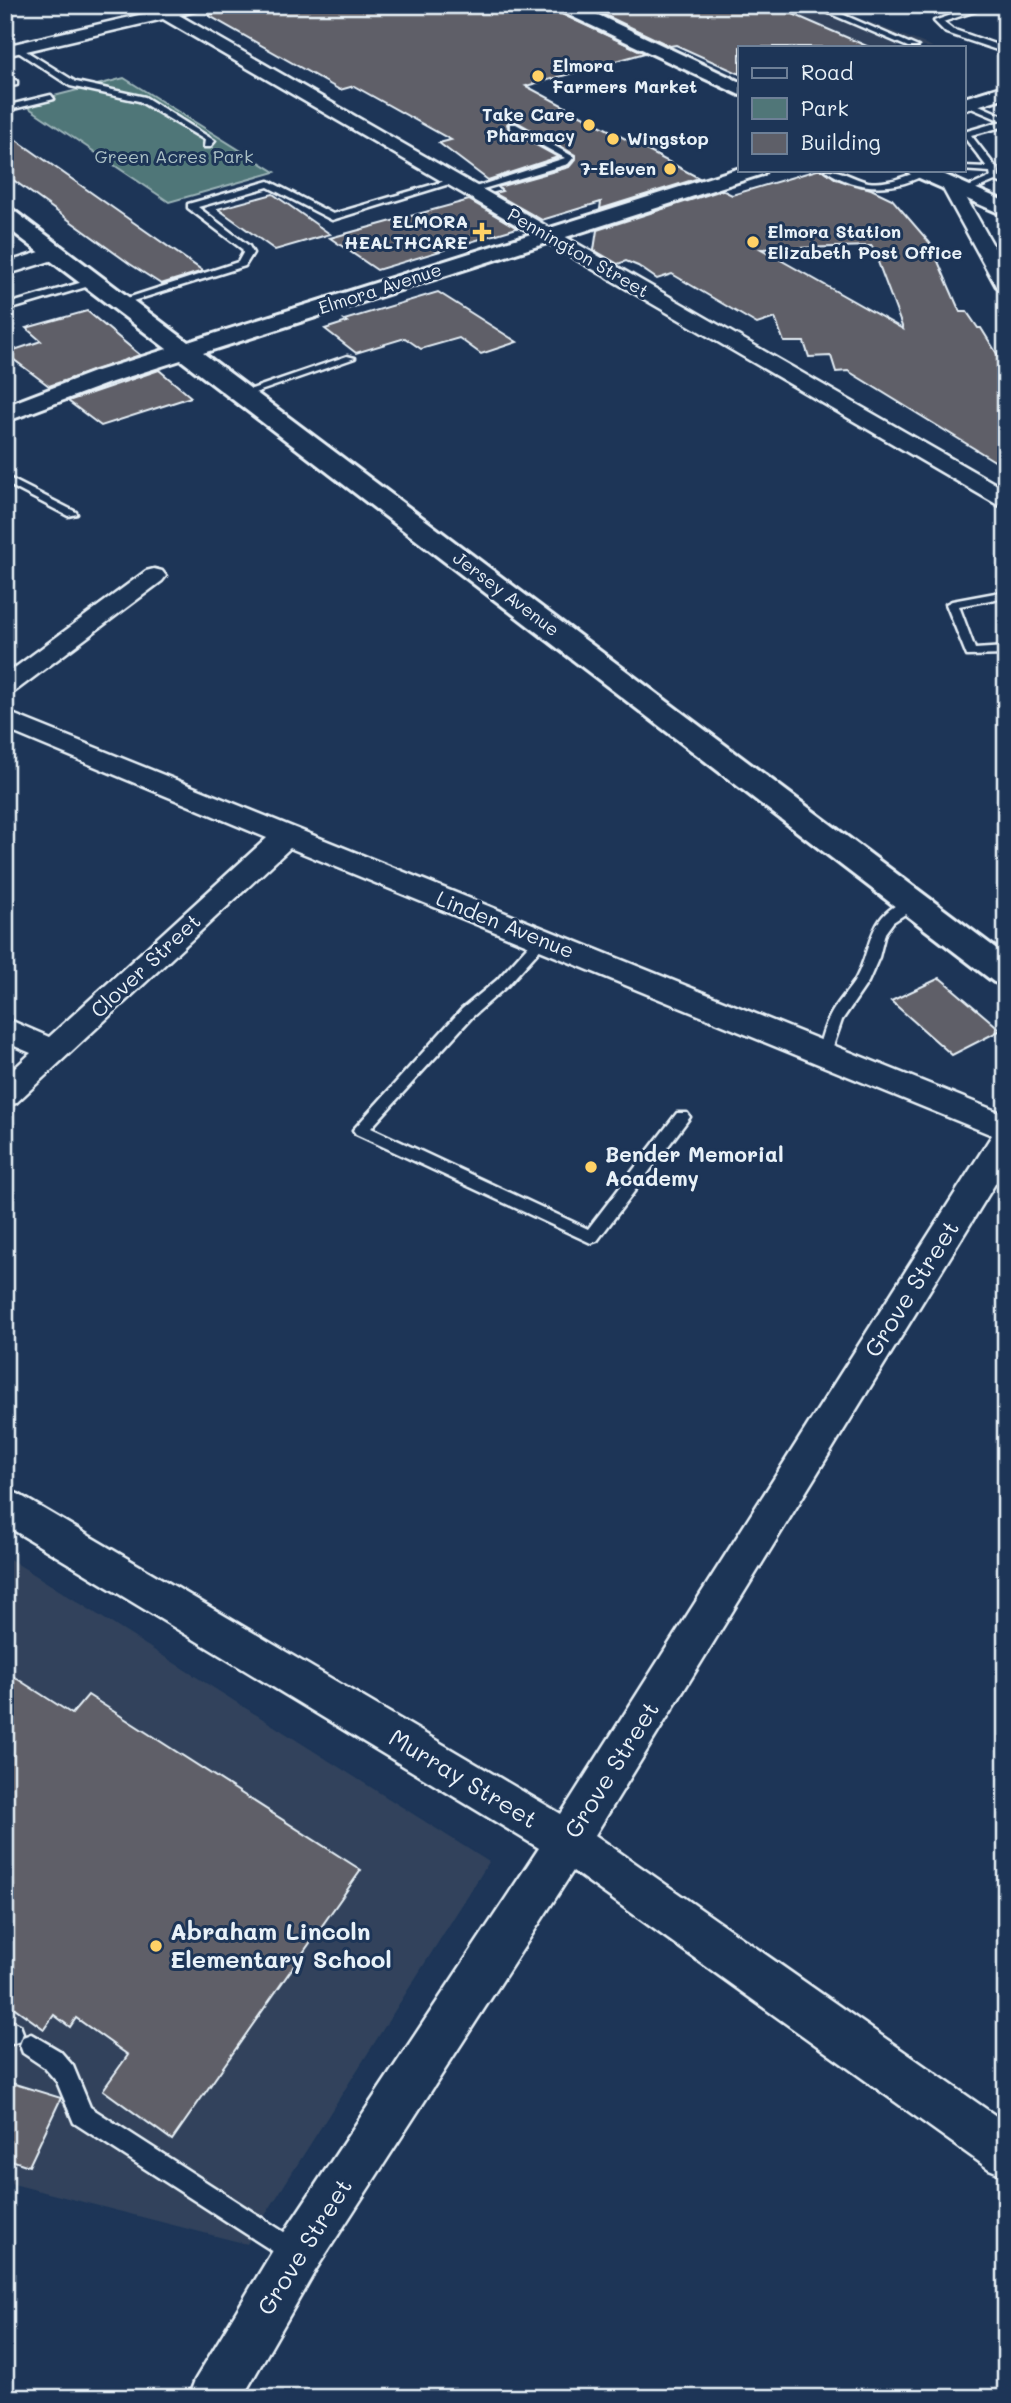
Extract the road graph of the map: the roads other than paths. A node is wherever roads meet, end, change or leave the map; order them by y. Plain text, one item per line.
1 (201, 5) edge
2 (562, 5) edge
3 (814, 5) edge
4 (990, 5) edge
5 (158, 10) edge
6 (1006, 40) edge
7 (990, 45) junction
8 (912, 46) edge
9 (12, 50) edge
10 (1006, 51) edge
11 (5, 77) edge
12 (5, 85) edge
13 (738, 88) edge
14 (1006, 90) edge
15 (51, 97) dead end
16 (965, 103) edge
17 (5, 109) edge
18 (1006, 121) edge
19 (513, 126) dead end
20 (208, 145) dead end
21 (750, 172) edge
22 (834, 172) edge
23 (994, 174) junction
24 (943, 176) edge
25 (1006, 182) edge
26 (463, 186) junction
27 (1006, 210) edge
28 (5, 215) edge
29 (549, 236) junction
30 (56, 253) junction
31 (5, 269) edge
32 (93, 282) junction
33 (1006, 286) edge
34 (120, 302) junction
35 (5, 308) edge
36 (185, 351) junction
37 (350, 358) dead end
38 (242, 394) junction
39 (5, 415) edge
40 (5, 479) edge
41 (1006, 500) edge
42 (72, 514) dead end
43 (154, 576) dead end
44 (1006, 594) edge
45 (1006, 651) edge
46 (5, 687) edge
47 (5, 719) edge
48 (286, 836) junction
49 (914, 902) junction
50 (541, 940) junction
51 (1006, 974) edge
52 (5, 1029) edge
53 (53, 1051) junction
54 (824, 1054) junction
55 (5, 1096) edge
56 (682, 1116) dead end
57 (1006, 1128) edge
58 (1006, 1139) edge
59 (5, 1506) edge
60 (567, 1841) junction
61 (16, 2036) edge
62 (1006, 2152) edge
63 (298, 2254) junction
64 (213, 2398) edge

1 - 5 street
2 - 13 street
3 - 8 lane
4 - 7 lane
5 - 9 street
5 - 26 street, Pennington Street
6 - 7 lane
7 - 10 lane
9 - 20 lane
11 - 12 lane
14 - 16 street
15 - 17 lane
16 - 18 lane
18 - 23 lane
19 - 26 lane
21 - 29 street, Elmora Avenue
22 - 24 lane
23 - 24 lane
23 - 24 lane
23 - 25 lane
24 - 27 street
24 - 33 street
26 - 29 street, Pennington Street
26 - 34 lane
28 - 30 street, Jersey Avenue
29 - 36 street, Elmora Avenue
29 - 41 street, Pennington Street
30 - 31 street
30 - 32 street, Jersey Avenue
32 - 34 street, Jersey Avenue
32 - 35 lane
34 - 36 street, Jersey Avenue
36 - 38 street, Jersey Avenue
36 - 39 street, Elmora Avenue
37 - 38 lane
38 - 49 street, Jersey Avenue
40 - 42 lane
43 - 46 street
44 - 45 lane
47 - 48 street, Linden Avenue
48 - 50 street, Linden Avenue
48 - 53 street, Clover Street
49 - 51 street, Jersey Avenue
49 - 54 lane
50 - 54 street, Linden Avenue
50 - 56 lane
52 - 53 street
53 - 55 street, Clover Street
54 - 57 street, Linden Avenue
58 - 60 street, Grove Street
59 - 60 street, Murray Street
60 - 62 street, Murray Street
60 - 63 street, Grove Street
61 - 63 lane
63 - 64 street, Grove Street

